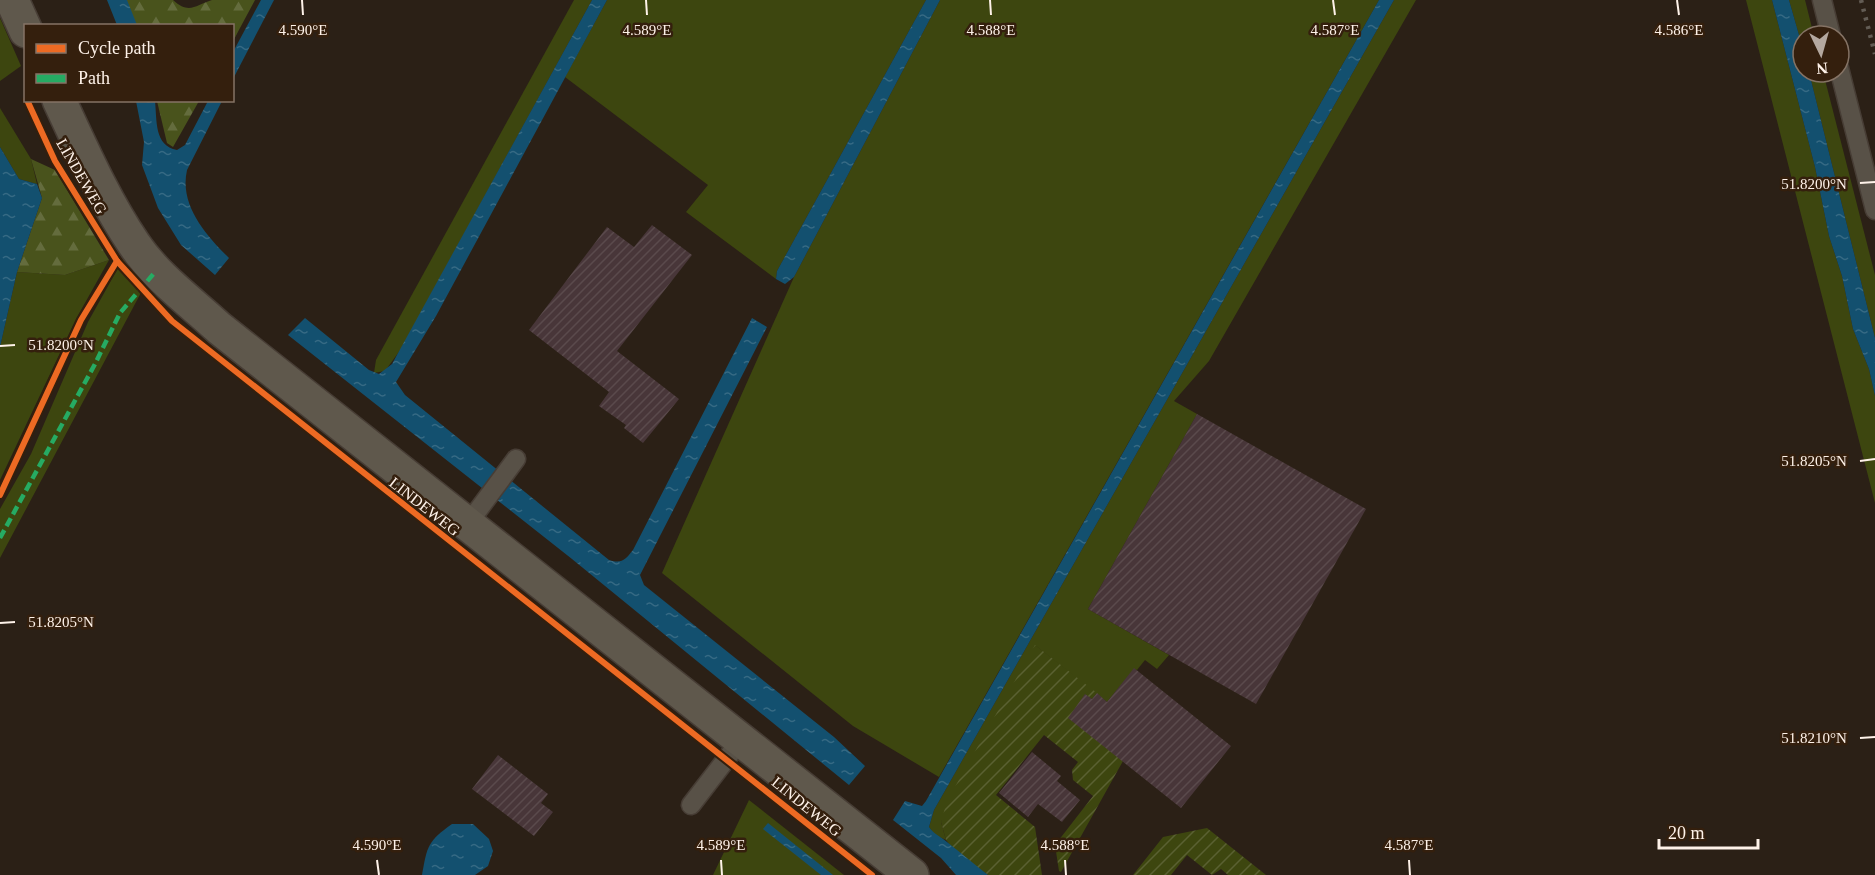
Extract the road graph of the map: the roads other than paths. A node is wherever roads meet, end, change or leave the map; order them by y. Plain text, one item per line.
1 (12, 0) edge
2 (1822, 0) edge
3 (1828, 24) edge
4 (24, 27) edge
5 (1843, 84) edge
6 (60, 102) edge
7 (1875, 210) edge
8 (512, 465) dead end
9 (467, 525) junction
10 (741, 740) junction
11 (691, 805) dead end
12 (912, 875) edge

1 - 4 main road
2 - 3 lane
5 - 7 lane
6 - 9 main road, LINDEWEG
8 - 9 lane
9 - 10 main road, LINDEWEG
10 - 11 lane
10 - 12 main road, LINDEWEG

